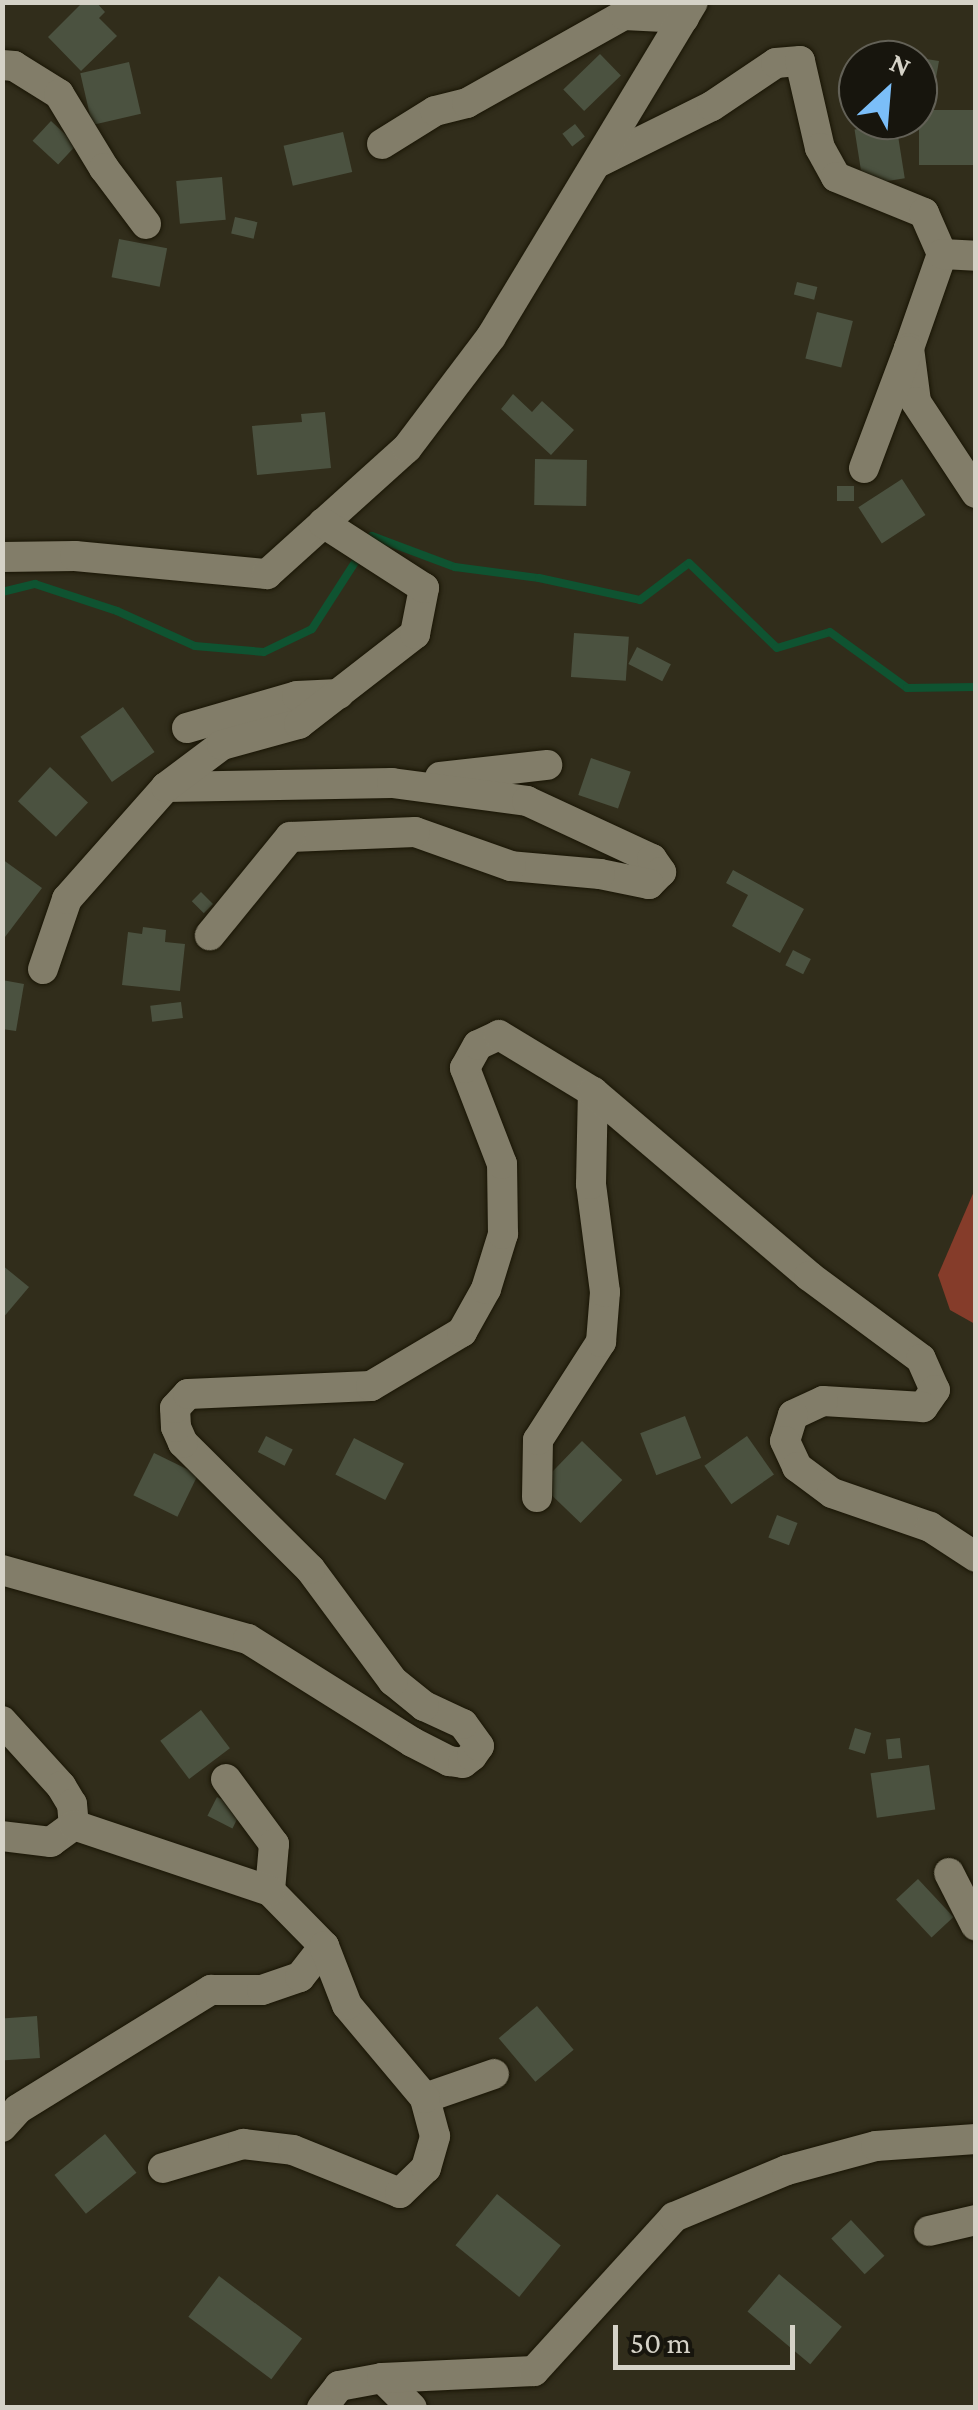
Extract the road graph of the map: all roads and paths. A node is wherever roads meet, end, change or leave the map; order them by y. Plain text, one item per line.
1 (688, 10) edge
2 (2, 65) edge
3 (382, 144) dead end
4 (597, 163) junction
5 (146, 224) dead end
6 (942, 254) junction
7 (976, 256) edge
8 (909, 348) junction
9 (864, 468) dead end
10 (976, 493) edge
11 (324, 523) junction
12 (2, 557) edge
13 (339, 694) junction
14 (187, 728) dead end
15 (547, 765) dead end
16 (392, 783) junction
17 (166, 787) junction
18 (210, 935) dead end
19 (44, 969) dead end
20 (593, 1092) junction
21 (537, 1498) dead end
22 (976, 1557) edge
23 (2, 1570) edge
24 (2, 1722) edge
25 (226, 1778) dead end
26 (74, 1825) junction
27 (2, 1836) edge
28 (949, 1872) dead end
29 (270, 1890) junction
30 (976, 1926) edge
31 (324, 1946) junction
32 (494, 2074) dead end
33 (424, 2098) junction
34 (2, 2127) edge
35 (969, 2135) edge
36 (163, 2168) dead end
37 (976, 2220) edge
38 (929, 2231) dead end
39 (382, 2378) junction
40 (322, 2408) edge
41 (412, 2408) edge

1 - 3 street
1 - 4 street
2 - 5 street
4 - 6 street
4 - 11 street
6 - 7 street
6 - 8 street
8 - 9 street
8 - 10 street
11 - 12 street
11 - 13 street
13 - 14 street
13 - 17 street
15 - 16 street
16 - 17 street
16 - 18 street
17 - 19 street
20 - 21 street
20 - 22 street
20 - 23 street
24 - 26 street
25 - 29 street
26 - 27 street
26 - 29 street
28 - 30 street
29 - 31 street
31 - 33 street
31 - 34 street
32 - 33 street
33 - 36 street
35 - 39 street
37 - 38 street
39 - 40 street
39 - 41 street

